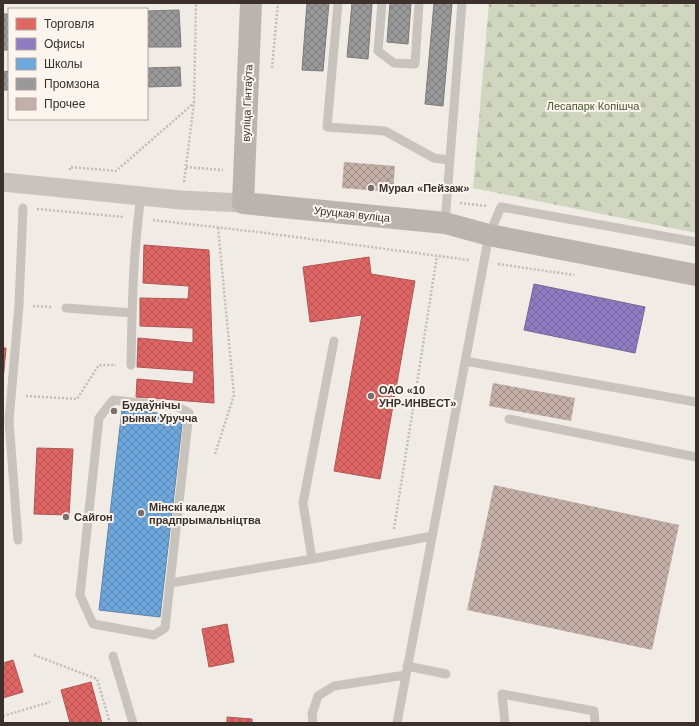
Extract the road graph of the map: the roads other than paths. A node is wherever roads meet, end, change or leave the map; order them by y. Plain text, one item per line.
1 (251, 3) edge
2 (338, 3) edge
3 (382, 3) edge
4 (419, 3) edge
5 (462, 3) edge
6 (449, 160) junction
7 (3, 182) edge
8 (141, 196) junction
9 (243, 203) junction
10 (23, 208) road end
11 (445, 223) junction
12 (489, 235) junction
13 (696, 242) edge
14 (696, 275) edge
15 (66, 308) road end
16 (132, 313) junction
17 (334, 341) dead end
18 (465, 361) junction
19 (131, 365) road end
20 (696, 402) edge
21 (509, 419) dead end
22 (6, 422) edge
23 (696, 457) edge
24 (432, 536) junction
25 (18, 540) dead end
26 (312, 560) junction
27 (170, 583) junction
28 (113, 656) dead end
29 (406, 671) junction
30 (446, 674) dead end
31 (132, 723) edge
32 (314, 723) edge
33 (397, 723) edge
34 (505, 723) edge
35 (595, 723) edge

1 - 9 street, вуліца Гінтаўта
2 - 6 lane
3 - 4 lane
5 - 6 lane
6 - 11 lane
7 - 8 street, Уруцкая вуліца
8 - 9 street, Уруцкая вуліца
8 - 16 lane
9 - 11 street, Уруцкая вуліца
10 - 22 lane
11 - 12 street, Уруцкая вуліца
12 - 13 lane
12 - 14 street, Уруцкая вуліца
12 - 18 lane
15 - 16 lane
16 - 19 lane
17 - 26 lane
18 - 20 lane
18 - 24 lane
21 - 23 lane
22 - 25 lane
24 - 26 lane
24 - 29 lane
26 - 27 lane
27 - 27 lane
28 - 31 lane
29 - 30 lane
29 - 32 lane
29 - 33 lane
34 - 35 lane

